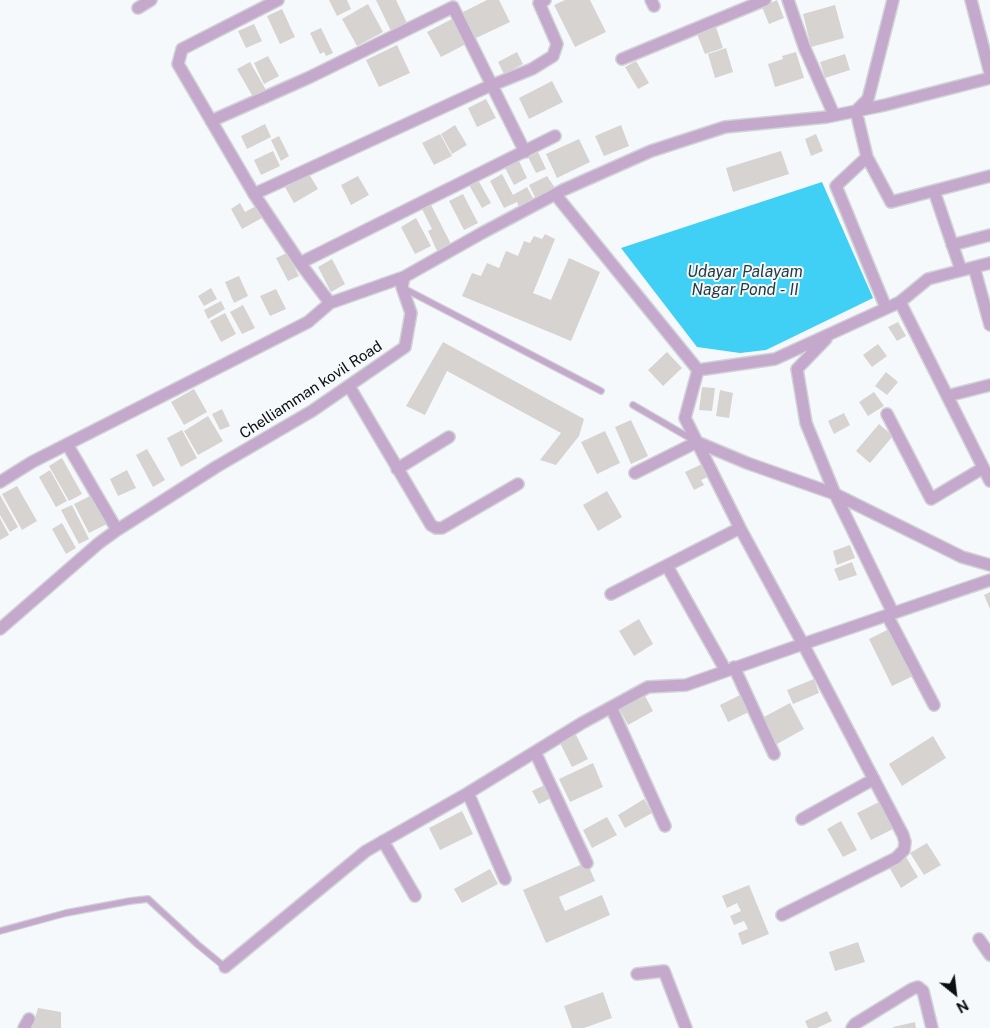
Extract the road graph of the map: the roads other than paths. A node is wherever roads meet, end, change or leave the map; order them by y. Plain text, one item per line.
1 (151, 0) edge
2 (278, 0) edge
3 (545, 0) edge
4 (765, 0) edge
5 (788, 0) edge
6 (893, 0) edge
7 (971, 0) edge
8 (138, 8) dead end
9 (622, 59) dead end
10 (990, 73) edge
11 (990, 78) edge
12 (491, 85) junction
13 (856, 111) junction
14 (834, 115) junction
15 (211, 121) junction
16 (554, 136) dead end
17 (524, 152) junction
18 (867, 157) junction
19 (990, 176) edge
20 (934, 190) junction
21 (254, 194) junction
22 (555, 194) junction
23 (990, 235) edge
24 (952, 245) junction
25 (300, 263) junction
26 (990, 263) edge
27 (974, 267) junction
28 (960, 270) junction
29 (403, 282) junction
30 (900, 302) junction
31 (330, 303) junction
32 (886, 308) junction
33 (990, 324) edge
34 (831, 333) junction
35 (698, 370) junction
36 (990, 385) edge
37 (348, 386) junction
38 (601, 391) dead end
39 (947, 396) junction
40 (633, 405) dead end
41 (887, 414) dead end
42 (449, 437) dead end
43 (697, 442) junction
44 (67, 444) junction
45 (983, 468) junction
46 (397, 469) junction
47 (635, 473) dead end
48 (990, 481) edge
49 (0, 482) edge
50 (518, 484) dead end
51 (835, 494) junction
52 (740, 528) junction
53 (117, 530) junction
54 (990, 565) edge
55 (667, 566) junction
56 (990, 580) edge
57 (611, 594) dead end
58 (890, 614) junction
59 (0, 627) edge
60 (804, 644) junction
61 (730, 669) junction
62 (934, 705) dead end
63 (611, 707) junction
64 (535, 752) junction
65 (774, 754) dead end
66 (874, 779) junction
67 (468, 793) junction
68 (802, 819) dead end
69 (665, 826) dead end
70 (382, 841) junction
71 (587, 863) dead end
72 (505, 879) dead end
73 (415, 896) dead end
74 (782, 915) dead end
75 (0, 931) edge
76 (979, 939) dead end
77 (990, 955) edge
78 (225, 967) joint
79 (637, 974) dead end
80 (686, 1028) edge
81 (852, 1028) edge
82 (932, 1028) edge

1 - 8 street
2 - 15 street
3 - 12 street
4 - 9 street
5 - 14 street
6 - 13 street
7 - 10 street
11 - 13 street
12 - 15 street
12 - 17 street
12 - 21 street
13 - 14 street
13 - 18 street
14 - 22 street
15 - 21 street
16 - 17 street
17 - 25 street
18 - 20 street
18 - 32 street
19 - 20 street
20 - 24 street
21 - 25 street
22 - 29 street
22 - 35 street
23 - 24 street
24 - 28 street
25 - 31 street
26 - 27 street
27 - 28 street
27 - 33 street
28 - 30 street
29 - 31 street
29 - 37 street, Chelliamman kovil Road
29 - 38 lane
30 - 32 street
30 - 39 street
31 - 44 street
32 - 34 street
34 - 35 street
34 - 51 street
35 - 43 street
36 - 39 street
37 - 46 street
37 - 53 street, Chelliamman kovil Road
39 - 45 street
40 - 43 lane
41 - 45 street
42 - 46 street
43 - 47 street
43 - 51 street
43 - 52 street
44 - 49 street
44 - 53 street
45 - 48 street
46 - 50 street
51 - 54 street
51 - 58 street
52 - 55 street
52 - 60 street
53 - 59 street, Chelliamman kovil Road
55 - 57 street
55 - 61 street
56 - 58 street
58 - 60 street
58 - 62 street
60 - 61 street
60 - 66 street
61 - 63 street
61 - 65 street
63 - 64 street
63 - 69 street
64 - 67 street
64 - 71 street
66 - 68 street
66 - 74 street
67 - 70 street
67 - 72 street
70 - 73 street
70 - 78 street
75 - 78 lane
76 - 77 street
79 - 80 street
81 - 82 street

